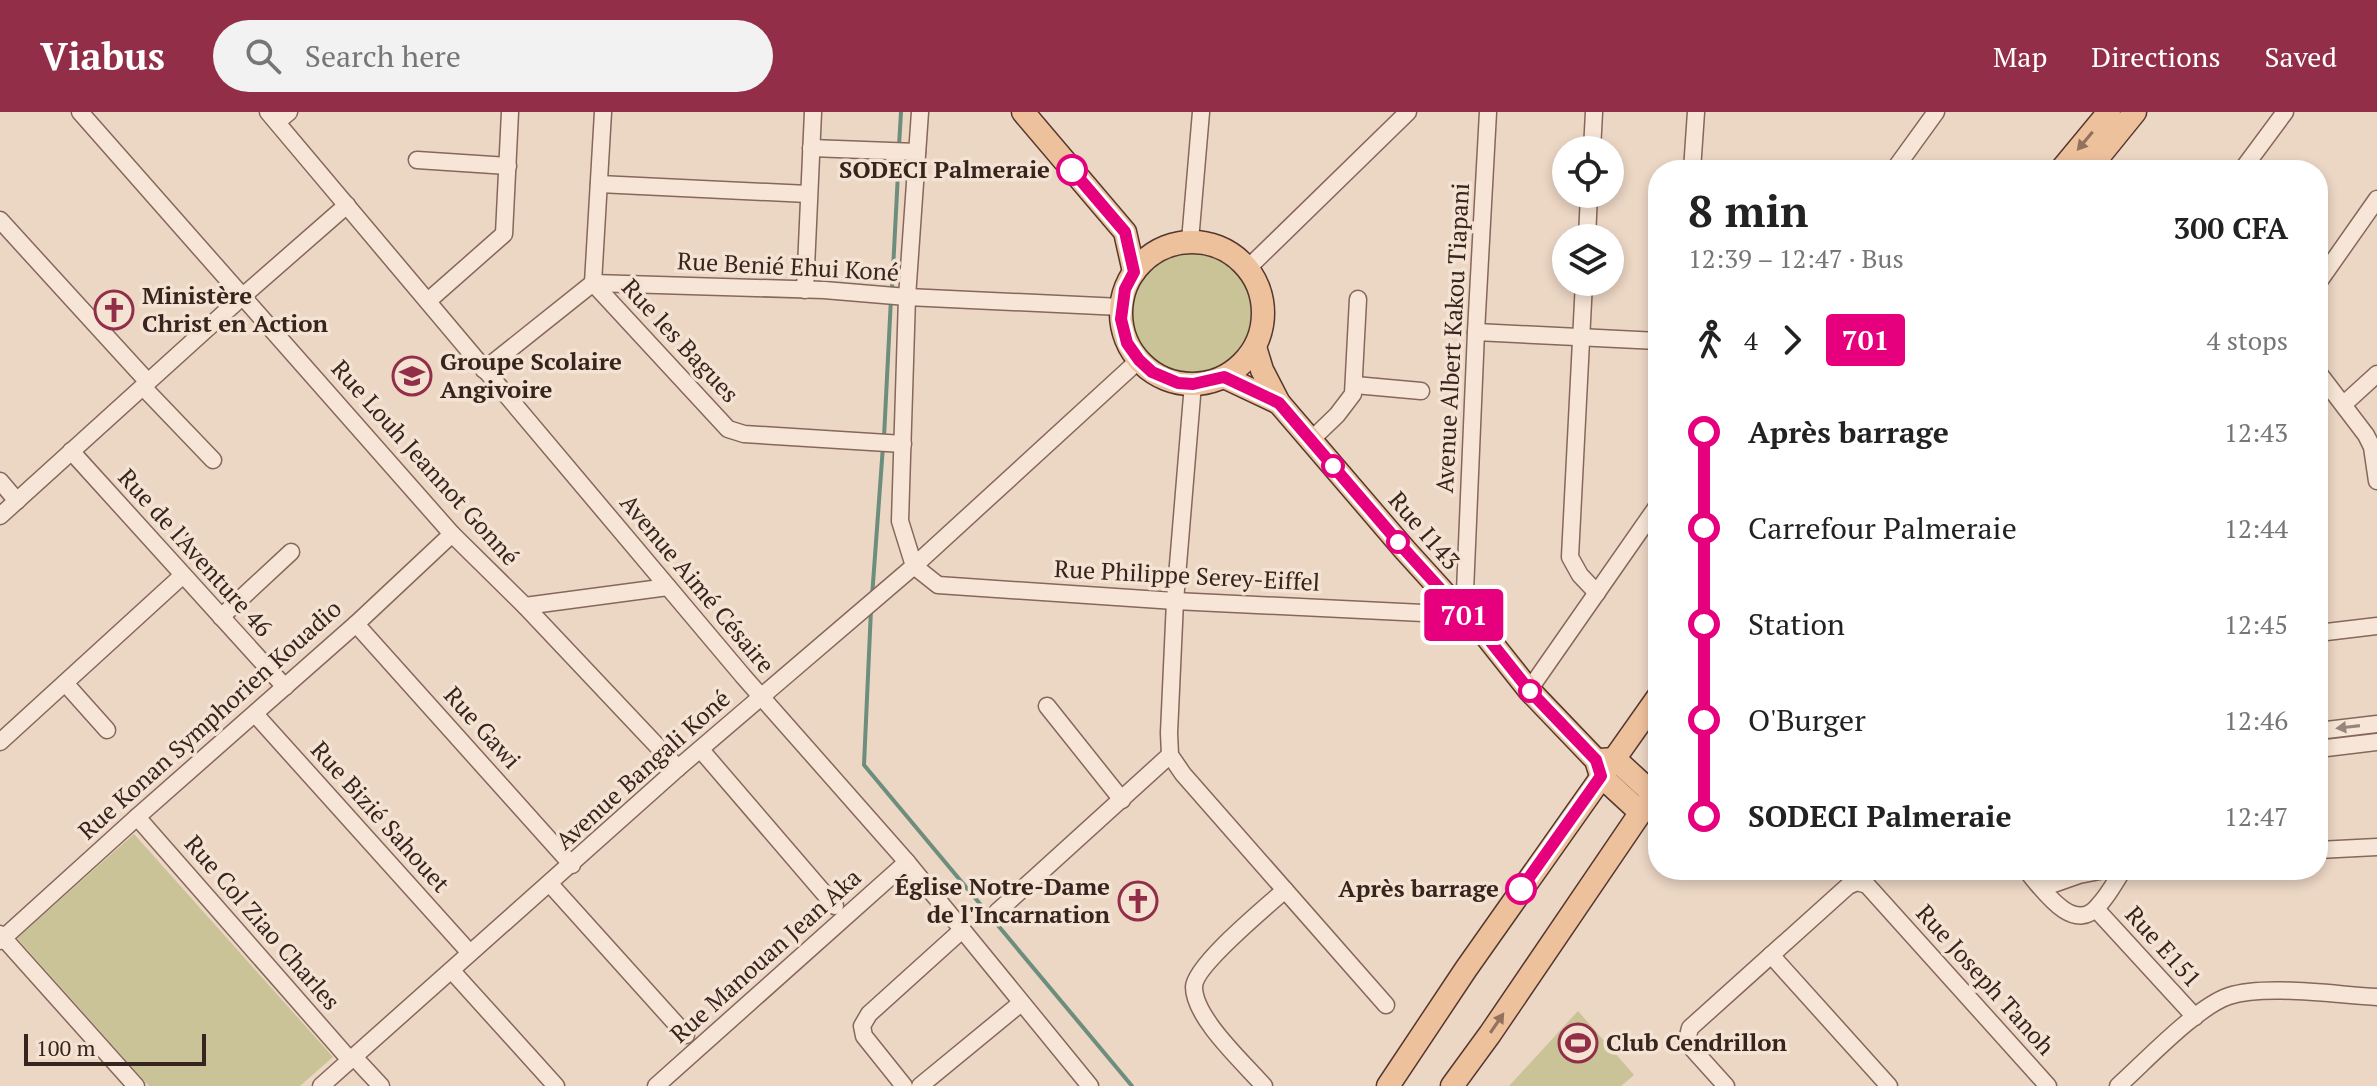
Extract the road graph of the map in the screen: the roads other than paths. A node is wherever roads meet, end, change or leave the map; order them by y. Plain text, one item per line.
1 (80, 112) edge
2 (510, 112) edge
3 (603, 112) edge
4 (813, 112) edge
5 (920, 112) edge
6 (1023, 112) edge
7 (1201, 112) edge
8 (1408, 112) edge
9 (1488, 112) edge
10 (1594, 112) edge
11 (1696, 112) edge
12 (1936, 112) edge
13 (2109, 112) edge
14 (2135, 112) edge
15 (2285, 112) edge
16 (278, 115) edge
17 (1593, 136) edge
18 (811, 148) junction
19 (917, 152) junction
20 (417, 160) dead end
21 (1693, 160) edge
22 (1901, 160) edge
23 (2069, 160) edge
24 (2096, 160) edge
25 (2249, 160) edge
26 (508, 166) junction
27 (599, 184) junction
28 (808, 194) junction
29 (2377, 199) edge
30 (347, 205) junction
31 (0, 220) edge
32 (1125, 232) junction
33 (1190, 241) junction
34 (1166, 246) junction
35 (1248, 268) junction
36 (2328, 269) edge
37 (1134, 272) junction
38 (593, 283) junction
39 (805, 290) junction
40 (243, 296) junction
41 (1583, 296) edge
42 (907, 297) junction
43 (1358, 299) dead end
44 (428, 301) junction
45 (1121, 307) junction
46 (1476, 332) junction
47 (1581, 336) junction
48 (1648, 340) edge
49 (1255, 347) junction
50 (1139, 360) junction
51 (484, 370) junction
52 (2377, 374) edge
53 (1224, 377) junction
54 (146, 384) junction
55 (1193, 384) junction
56 (2328, 384) edge
57 (1355, 385) junction
58 (1421, 391) dead end
59 (1279, 403) junction
60 (2344, 404) junction
61 (1311, 440) junction
62 (903, 444) junction
63 (71, 451) junction
64 (213, 460) dead end
65 (0, 481) edge
66 (2377, 481) edge
67 (17, 501) junction
68 (0, 516) edge
69 (1648, 519) edge
70 (452, 534) junction
71 (291, 552) dead end
72 (914, 566) junction
73 (183, 575) junction
74 (668, 587) junction
75 (1597, 593) junction
76 (1175, 601) junction
77 (525, 606) junction
78 (1464, 615) junction
79 (221, 617) junction
80 (356, 624) junction
81 (2377, 626) edge
82 (2328, 632) edge
83 (65, 683) junction
84 (285, 687) junction
85 (1529, 690) junction
86 (762, 697) junction
87 (1047, 706) dead end
88 (1648, 710) edge
89 (255, 714) junction
90 (2377, 724) edge
91 (107, 730) dead end
92 (2328, 730) edge
93 (0, 742) edge
94 (2377, 742) edge
95 (2328, 748) edge
96 (701, 750) junction
97 (1170, 755) junction
98 (1604, 765) junction
99 (678, 768) junction
100 (1648, 797) edge
101 (1122, 800) junction
102 (1648, 808) edge
103 (137, 817) junction
104 (2377, 847) edge
105 (2328, 849) edge
106 (907, 862) junction
107 (572, 865) junction
108 (2035, 880) edge
109 (2069, 880) edge
110 (2116, 880) edge
111 (550, 884) junction
112 (2042, 888) junction
113 (1285, 890) junction
114 (835, 906) dead end
115 (2096, 909) junction
116 (997, 912) dead end
117 (962, 930) junction
118 (1, 938) edge
119 (470, 953) junction
120 (1771, 955) junction
121 (452, 971) junction
122 (2377, 997) edge
123 (1021, 1003) junction
124 (1386, 1005) dead end
125 (2195, 1017) junction
126 (686, 1035) dead end
127 (352, 1058) junction
128 (136, 1086) edge
129 (321, 1086) edge
130 (381, 1086) edge
131 (556, 1086) edge
132 (656, 1086) edge
133 (904, 1086) edge
134 (920, 1086) edge
135 (1090, 1086) edge
136 (1264, 1086) edge
137 (1388, 1086) edge
138 (1452, 1086) edge
139 (1726, 1086) edge
140 (1889, 1086) edge
141 (2048, 1086) edge
142 (2118, 1086) edge

1 - 40 street, Rue Louh Jeannot Gonné
2 - 26 street
3 - 27 street, Rue les Bagues
4 - 18 street
5 - 19 street
6 - 32 main road
7 - 33 street
8 - 35 street
9 - 46 street, Avenue Albert Kakou Tiapani
10 - 17 street
11 - 21 street
12 - 22 street
13 -> 23 main road
14 - 24 main road
15 - 25 street
16 - 30 street, Avenue Aimé Césaire
18 - 19 street
18 - 28 street
19 - 42 street
20 - 26 street
26 - 44 street
27 - 28 street
27 - 38 street, Rue les Bagues
28 - 39 street
29 - 36 street
30 - 40 street
30 - 44 street, Avenue Aimé Césaire
31 - 54 street
32 - 34 main road
32 - 37 main road
33 - 34 main road
33 - 35 main road
34 - 37 main road
35 - 49 main road
37 - 45 main road
38 - 39 street, Rue Benié Ehui Koné
38 - 51 street
38 - 62 street, Rue les Bagues
39 - 42 street, Rue Benié Ehui Koné
40 - 54 street
40 - 70 street, Rue Louh Jeannot Gonné
41 - 47 street
42 - 45 street, Rue Benié Ehui Koné
42 - 62 street
43 - 57 street
44 - 51 street, Avenue Aimé Césaire
45 - 50 main road
46 - 47 street
46 - 78 street, Avenue Albert Kakou Tiapani
47 - 48 street
47 - 75 street
49 - 53 main road
49 - 59 main road, Rue I143
50 - 55 main road
50 - 72 street, Avenue Bangali Koné
51 - 74 street, Avenue Aimé Césaire
52 - 60 street
53 - 55 main road
53 - 59 main road, Rue I143
54 - 63 street
54 - 64 street
55 - 76 street
56 - 60 street
57 - 58 street
57 - 61 street
59 - 61 main road, Rue I143
60 - 66 street
61 - 78 main road, Rue I143
62 - 72 street
63 - 67 street
63 - 73 street, Rue de l'Aventure 46
65 - 67 street
67 - 68 street
69 - 75 street
70 - 77 street, Rue Louh Jeannot Gonné
70 - 80 street, Rue Konan Symphorien Kouadio
71 - 79 street
72 - 76 street, Rue Philippe Serey-Eiffel
72 - 86 street, Avenue Bangali Koné
73 - 79 street, Rue de l'Aventure 46
73 - 83 street
74 - 77 street
74 - 86 street, Avenue Aimé Césaire
75 - 85 street
76 - 78 street, Rue Philippe Serey-Eiffel
76 - 97 street
77 - 99 street, Rue Louh Jeannot Gonné
78 - 85 main road, Rue I143
79 - 84 street, Rue de l'Aventure 46
80 - 84 street, Rue Konan Symphorien Kouadio
80 - 107 street, Rue Gawi
81 - 82 street
83 - 91 street
83 - 93 street
84 - 89 street, Rue Konan Symphorien Kouadio
85 - 98 main road, Rue I143
86 - 96 street, Avenue Bangali Koné
86 - 106 street, Avenue Aimé Césaire
87 - 101 street
88 - 98 main road
89 - 103 street, Rue Konan Symphorien Kouadio
89 - 119 street, Rue Bizié Sahouet
90 -> 92 street
94 - 95 street
96 - 99 street, Avenue Bangali Koné
96 - 114 street
97 - 101 street
97 - 113 street
98 - 100 main road, Rue I143
98 - 137 main road
99 - 107 street, Avenue Bangali Koné
101 - 116 street
138 -> 102 main road
103 - 118 street, Rue Konan Symphorien Kouadio
103 - 127 street, Rue Col Ziao Charles
104 - 105 street
106 - 117 street, Avenue Aimé Césaire
106 - 132 street, Rue Manouan Jean Aka
107 - 111 street, Avenue Bangali Koné
108 - 112 street, Rue E151
109 - 112 street
110 - 115 street, Rue E151
111 - 119 street, Avenue Bangali Koné
111 - 126 street
112 - 115 street, Rue E151
113 - 124 street
113 - 136 street
115 - 125 street, Rue E151
117 - 123 street, Avenue Aimé Césaire
117 - 133 street
118 - 128 street
119 - 121 street, Avenue Bangali Koné
120 - 139 street, Rue Joseph Tanoh
120 - 140 street
120 - 141 street, Rue Joseph Tanoh
121 - 127 street, Avenue Bangali Koné
121 - 131 street
122 - 125 street
123 - 134 street
123 - 135 street, Avenue Aimé Césaire
125 - 142 street
127 - 129 street, Avenue Bangali Koné
127 - 130 street, Rue Col Ziao Charles

